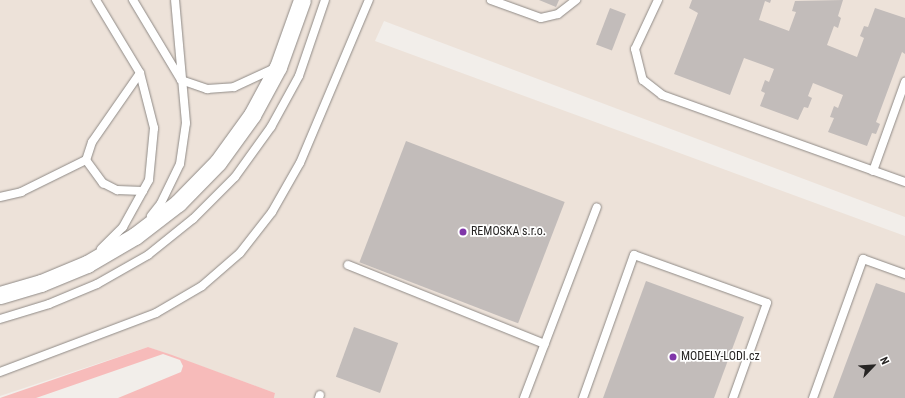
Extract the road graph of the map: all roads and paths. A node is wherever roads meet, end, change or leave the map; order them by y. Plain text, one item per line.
1 (96, 0) edge
2 (133, 0) edge
3 (175, 0) edge
4 (302, 0) edge
5 (325, 0) edge
6 (369, 0) edge
7 (491, 0) edge
8 (576, 0) edge
9 (658, 0) edge
10 (278, 67) junction
11 (140, 73) junction
12 (182, 80) junction
13 (905, 82) edge
14 (86, 160) junction
15 (873, 171) junction
16 (905, 182) edge
17 (143, 191) junction
18 (0, 197) edge
19 (596, 207) dead end
20 (135, 236) junction
21 (87, 264) junction
22 (348, 265) dead end
23 (905, 274) edge
24 (0, 295) edge
25 (0, 319) edge
26 (545, 344) junction
27 (0, 372) edge
28 (524, 398) edge
29 (583, 398) edge
30 (733, 398) edge
31 (813, 398) edge

1 - 11 lane
2 - 12 lane
3 - 12 lane
4 - 10 street
5 - 25 lane
6 - 27 lane
7 - 8 lane
9 - 15 lane
10 - 12 lane
10 - 20 street
11 - 14 lane
11 - 17 lane
12 - 20 lane
13 - 15 lane
14 - 17 lane
14 - 18 lane
15 - 16 lane
17 - 21 lane
19 - 26 lane
20 - 21 street
21 - 24 street
22 - 26 lane
23 - 31 lane
26 - 28 lane
29 - 30 lane

